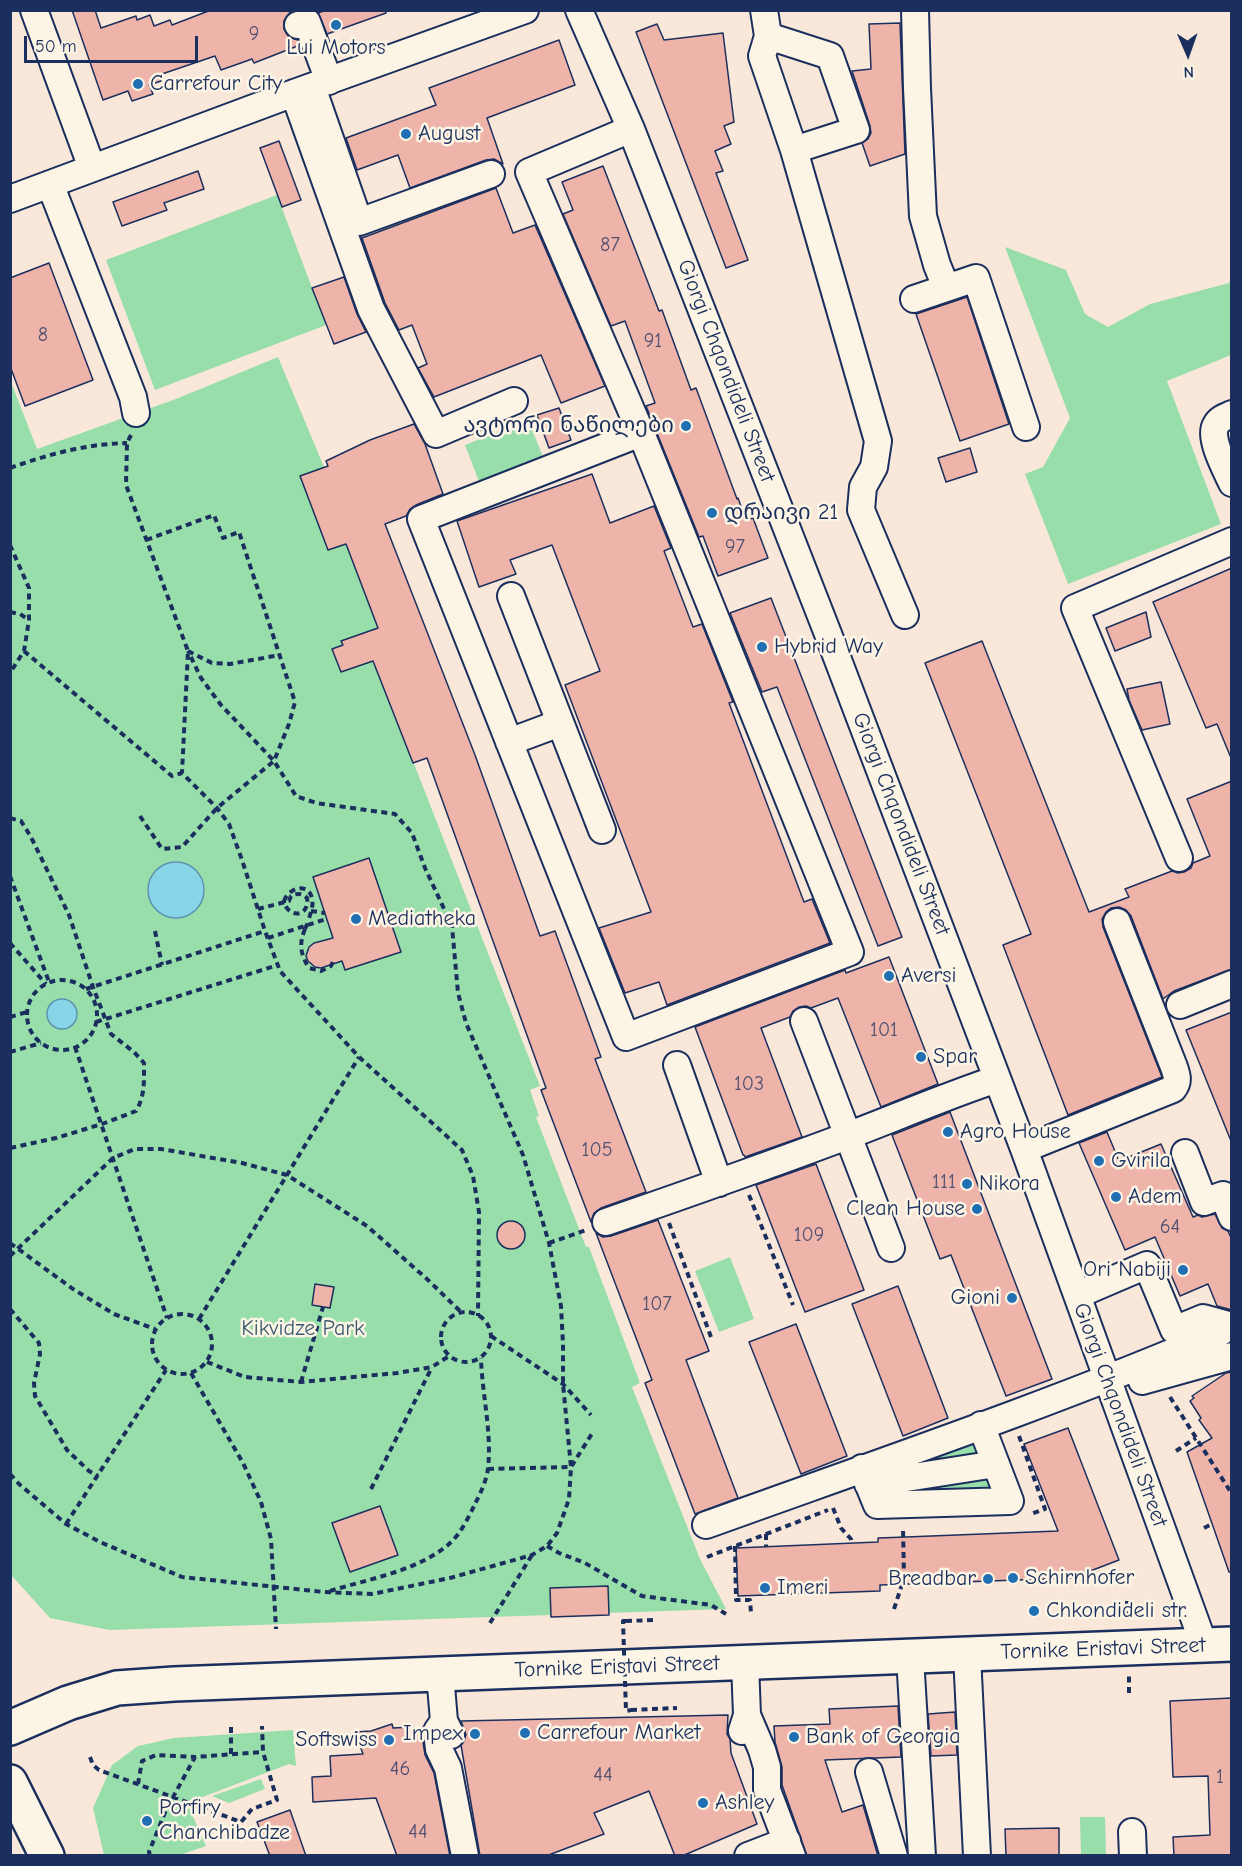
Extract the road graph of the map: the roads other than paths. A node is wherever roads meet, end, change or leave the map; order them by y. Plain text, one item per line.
1 (34, 10) edge
2 (525, 10) edge
3 (579, 10) edge
4 (764, 10) edge
5 (915, 10) edge
6 (298, 25) dead end
7 (768, 36) junction
8 (304, 90) junction
9 (632, 129) junction
10 (794, 150) junction
11 (92, 168) junction
12 (491, 174) dead end
13 (50, 184) junction
14 (10, 199) edge
15 (338, 264) dead end
16 (946, 287) junction
17 (914, 298) dead end
18 (514, 401) dead end
19 (136, 413) dead end
20 (1232, 414) edge
21 (1026, 427) dead end
22 (641, 433) junction
23 (1232, 483) edge
24 (1232, 541) edge
25 (511, 596) dead end
26 (905, 615) dead end
27 (560, 723) junction
28 (509, 742) junction
29 (602, 830) dead end
30 (1179, 858) dead end
31 (1117, 922) dead end
32 (1232, 984) edge
33 (1180, 1005) dead end
34 (804, 1021) dead end
35 (677, 1065) dead end
36 (997, 1079) junction
37 (848, 1135) junction
38 (1024, 1149) junction
39 (1185, 1153) dead end
40 (730, 1179) junction
41 (1232, 1217) edge
42 (606, 1222) road end
43 (891, 1248) dead end
44 (1077, 1295) junction
45 (1226, 1329) edge
46 (1232, 1356) edge
47 (1109, 1385) junction
48 (981, 1425) junction
49 (937, 1441) junction
50 (996, 1464) junction
51 (942, 1473) junction
52 (865, 1476) junction
53 (947, 1503) junction
54 (705, 1526) dead end
55 (1218, 1645) edge
56 (967, 1654) junction
57 (909, 1656) junction
58 (745, 1663) junction
59 (440, 1674) junction
60 (10, 1728) edge
61 (869, 1772) dead end
62 (10, 1782) edge
63 (789, 1848) edge
64 (47, 1856) edge
65 (465, 1856) edge
66 (748, 1856) edge
67 (894, 1856) edge
68 (922, 1856) edge
69 (977, 1856) edge

1 - 11 street
2 - 8 street
3 - 9 street, Giorgi Chqondideli Street
4 - 7 street
5 - 16 street
6 - 8 street
7 - 10 street
7 - 10 street
8 - 11 street
8 - 12 street
8 - 15 street
8 - 18 street
9 - 22 street
9 - 36 street, Giorgi Chqondideli Street
10 - 26 street
11 - 13 street
13 - 14 street
13 - 19 street
16 - 17 street
16 - 21 street
20 - 23 street
22 - 28 street
22 - 28 street
24 - 30 street
25 - 27 street
27 - 28 street
27 - 29 street
31 - 38 street
32 - 33 street
34 - 37 street
35 - 40 street
36 - 37 street
36 - 38 street, Giorgi Chqondideli Street
37 - 40 street
37 - 43 street
38 - 44 street, Giorgi Chqondideli Street
39 - 41 street
40 - 42 street
44 - 45 street
44 - 47 street, Giorgi Chqondideli Street
45 - 47 street
46 - 47 street
47 - 48 street
47 - 55 street, Giorgi Chqondideli Street
48 - 49 street
48 - 50 street
49 - 51 street
49 - 52 street
50 - 51 street
50 - 53 street
51 - 52 street
51 - 53 street
52 - 53 street
52 - 54 street
55 - 56 main road, Tornike Eristavi Street
56 - 57 main road, Tornike Eristavi Street
56 - 69 street
57 - 58 main road, Tornike Eristavi Street
57 - 68 street
58 - 59 main road, Tornike Eristavi Street
58 - 63 street
59 - 60 main road, Tornike Eristavi Street
59 - 65 street
61 - 67 street
62 - 64 main road
63 - 66 street

